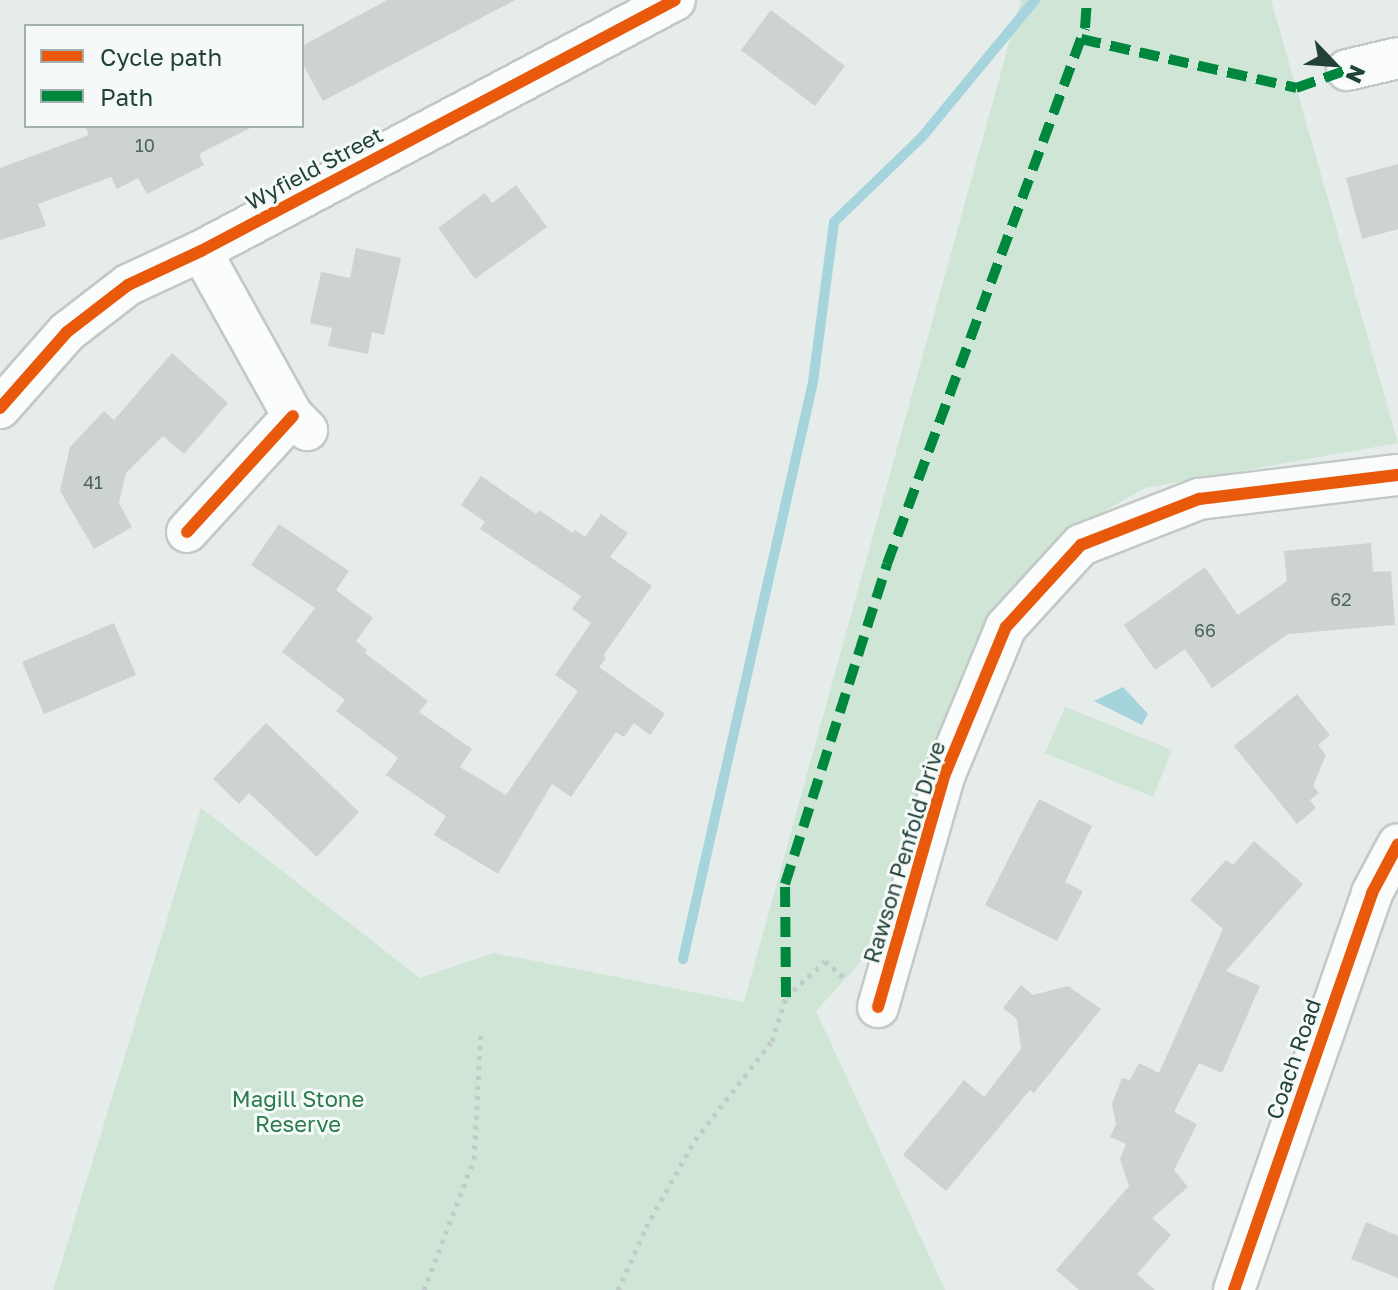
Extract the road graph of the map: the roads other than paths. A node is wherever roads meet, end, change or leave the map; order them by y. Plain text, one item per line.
1 (675, 0) edge
2 (1398, 58) edge
3 (1347, 70) dead end
4 (201, 251) junction
5 (0, 408) edge
6 (1398, 475) edge
7 (187, 532) dead end
8 (1398, 844) edge
9 (878, 1007) road end
10 (1234, 1290) edge

1 - 4 street, Wyfield Street
2 - 3 street
4 - 5 street, Wyfield Street
4 - 7 street
6 - 9 street, Rawson Penfold Drive
8 - 10 street, Coach Road

